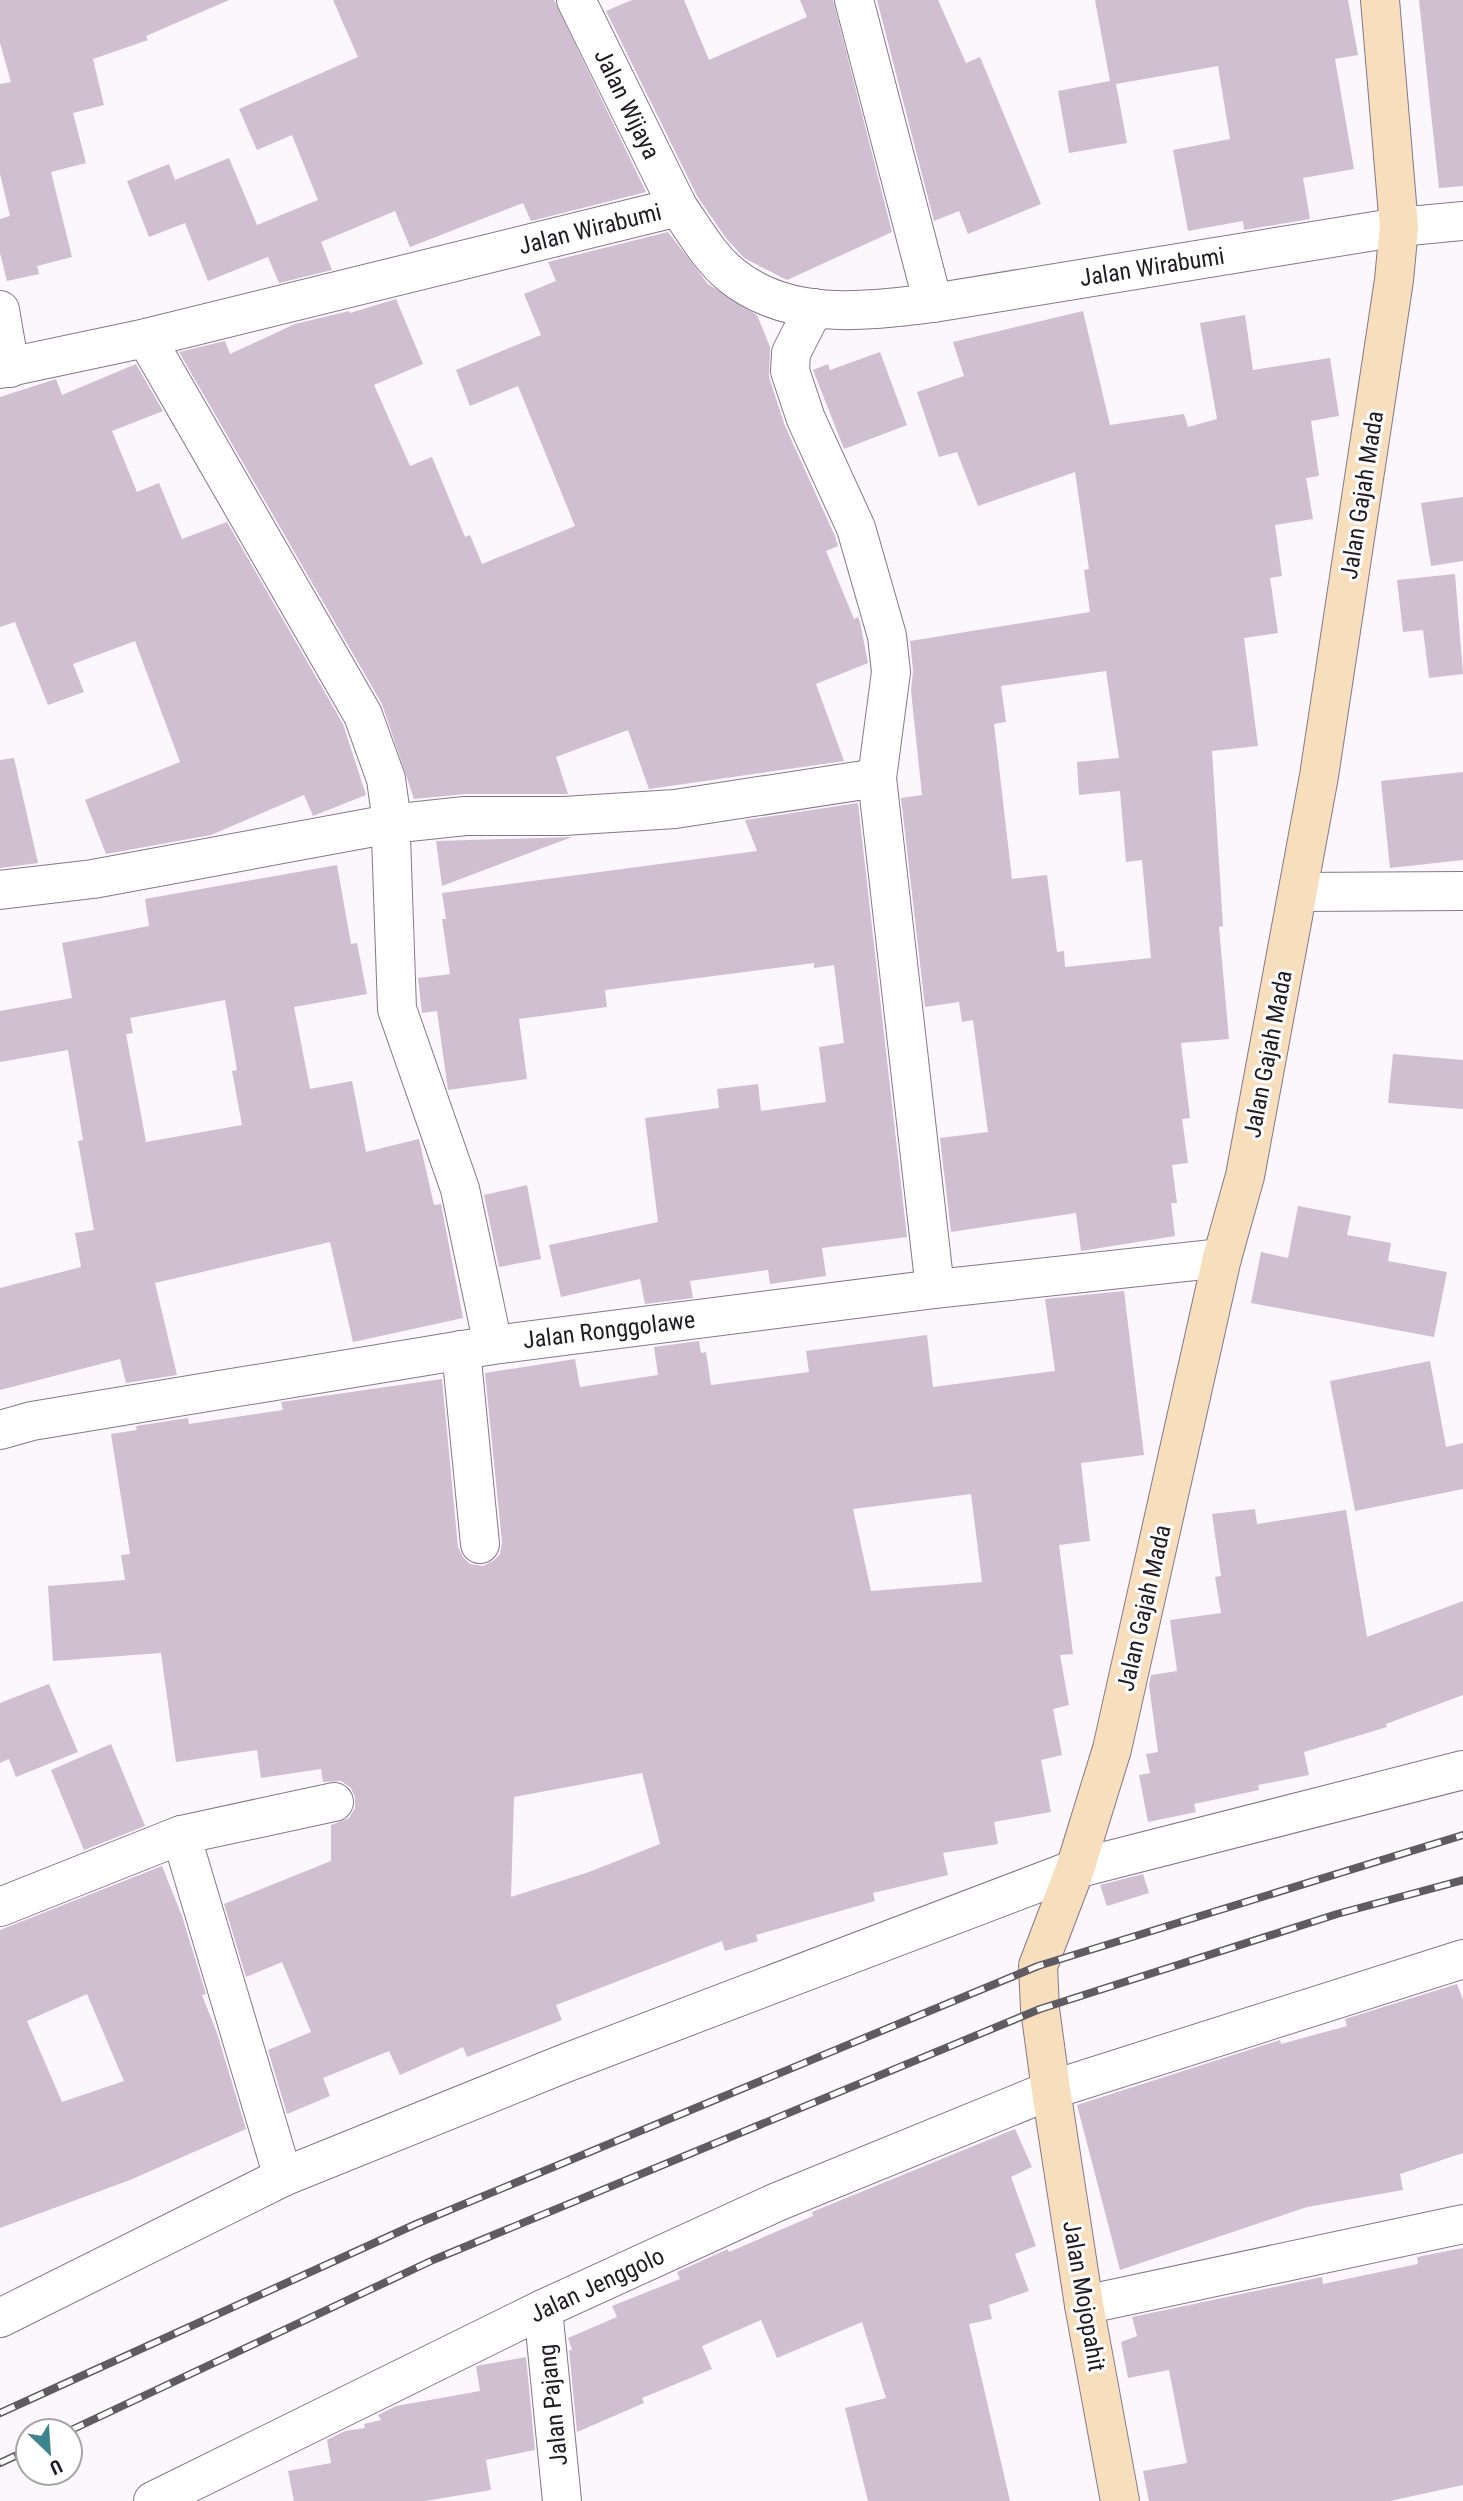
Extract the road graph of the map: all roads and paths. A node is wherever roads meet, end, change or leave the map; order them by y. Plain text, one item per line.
1 (576, 0) edge
2 (854, 0) edge
3 (1380, 0) edge
4 (678, 207) junction
5 (1463, 221) edge
6 (1399, 227) junction
7 (933, 303) junction
8 (814, 308) junction
9 (0, 310) edge
10 (146, 338) junction
11 (5, 369) edge
12 (877, 778) junction
13 (390, 824) junction
14 (0, 890) edge
15 (1463, 891) edge
16 (1298, 892) junction
17 (1223, 1258) junction
18 (935, 1289) junction
19 (477, 1347) junction
20 (0, 1430) edge
21 (480, 1544) dead end
22 (1463, 1770) edge
23 (334, 1802) dead end
24 (181, 1835) junction
25 (1075, 1869) junction
26 (0, 1907) edge
27 (1463, 1959) edge
28 (1051, 2090) junction
29 (283, 2177) junction
30 (1463, 2224) edge
31 (1084, 2305) junction
32 (543, 2309) junction
33 (0, 2318) edge
34 (153, 2501) edge
35 (562, 2501) edge
36 (1120, 2501) edge

1 - 4 street, Jalan Wijaya
2 - 7 street
3 - 6 street, Jalan Gajah Mada
4 - 8 street, Jalan Wirabumi
4 - 10 street, Jalan Wirabumi
5 - 6 street, Jalan Wirabumi
6 - 7 street, Jalan Wirabumi
6 - 16 street, Jalan Gajah Mada
7 - 8 street, Jalan Wirabumi
8 - 12 street
9 - 11 street
10 - 11 street, Jalan Wirabumi
10 - 13 street
12 - 13 street
12 - 18 street
13 - 14 street
13 - 19 street
15 - 16 street
16 - 17 street, Jalan Gajah Mada
17 - 18 street, Jalan Ronggolawe
17 - 25 street, Jalan Gajah Mada
18 - 19 street, Jalan Ronggolawe
19 - 20 street, Jalan Ronggolawe
19 - 21 street
22 - 25 street
23 - 24 street
24 - 26 street
24 - 29 street
25 - 28 street, Jalan Gajah Mada
25 - 29 street
27 - 28 street, Jalan Jenggolo
28 - 31 street, Jalan Mojopahit
28 - 32 street, Jalan Jenggolo
29 - 33 street
30 - 31 street
31 - 36 street, Jalan Mojopahit
32 - 34 street, Jalan Jenggolo
32 - 35 street, Jalan Pajang

